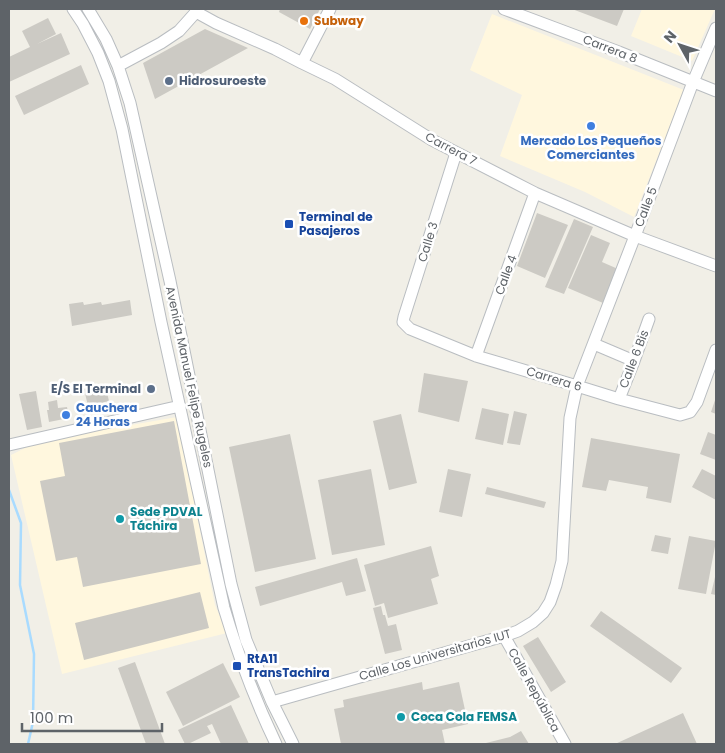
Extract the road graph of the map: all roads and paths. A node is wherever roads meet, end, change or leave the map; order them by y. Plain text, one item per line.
1 (73, 9) edge
2 (88, 9) edge
3 (330, 9) edge
4 (504, 9) edge
5 (197, 10) edge
6 (716, 28) edge
7 (302, 63) junction
8 (118, 66) junction
9 (693, 82) junction
10 (716, 91) edge
11 (456, 153) junction
12 (536, 193) junction
13 (635, 236) junction
14 (716, 266) edge
15 (649, 319) dead end
16 (410, 329) joint
17 (594, 344) junction
18 (716, 350) edge
19 (476, 356) junction
20 (634, 361) junction
21 (577, 386) junction
22 (619, 399) junction
23 (180, 406) junction
24 (9, 446) edge
25 (504, 636) junction
26 (272, 702) junction
27 (276, 744) edge
28 (293, 744) edge
29 (565, 744) edge

1 - 23 street, Avenida Manuel Felipe Rugeles
2 - 8 street, Avenida Manuel Felipe Rugeles
3 - 7 street
4 - 9 street, Carrera 8
5 - 7 street, Carrera 7
5 - 8 street
6 - 9 street, Calle 5
7 - 11 street, Carrera 7
8 - 26 street, Avenida Manuel Felipe Rugeles
9 - 10 street, Carrera 8
9 - 13 street, Calle 5
11 - 12 street, Carrera 7
11 - 16 street, Calle 3
12 - 13 street, Carrera 7
12 - 19 street, Calle 4
13 - 14 street, Carrera 7
13 - 17 street, Calle 5
15 - 20 street, Calle 6 Bis
16 - 19 street, Carrera 6
17 - 20 street
17 - 21 street, Calle 5
18 - 22 street, Carrera 6
19 - 21 street, Carrera 6
20 - 22 street, Calle 6 Bis
21 - 22 street, Carrera 6
21 - 25 street, Calle Los Universitarios IUT
23 - 24 street
23 - 27 street, Avenida Manuel Felipe Rugeles
25 - 26 street, Calle Los Universitarios IUT
25 - 29 street, Calle República
26 - 28 street, Avenida Manuel Felipe Rugeles

